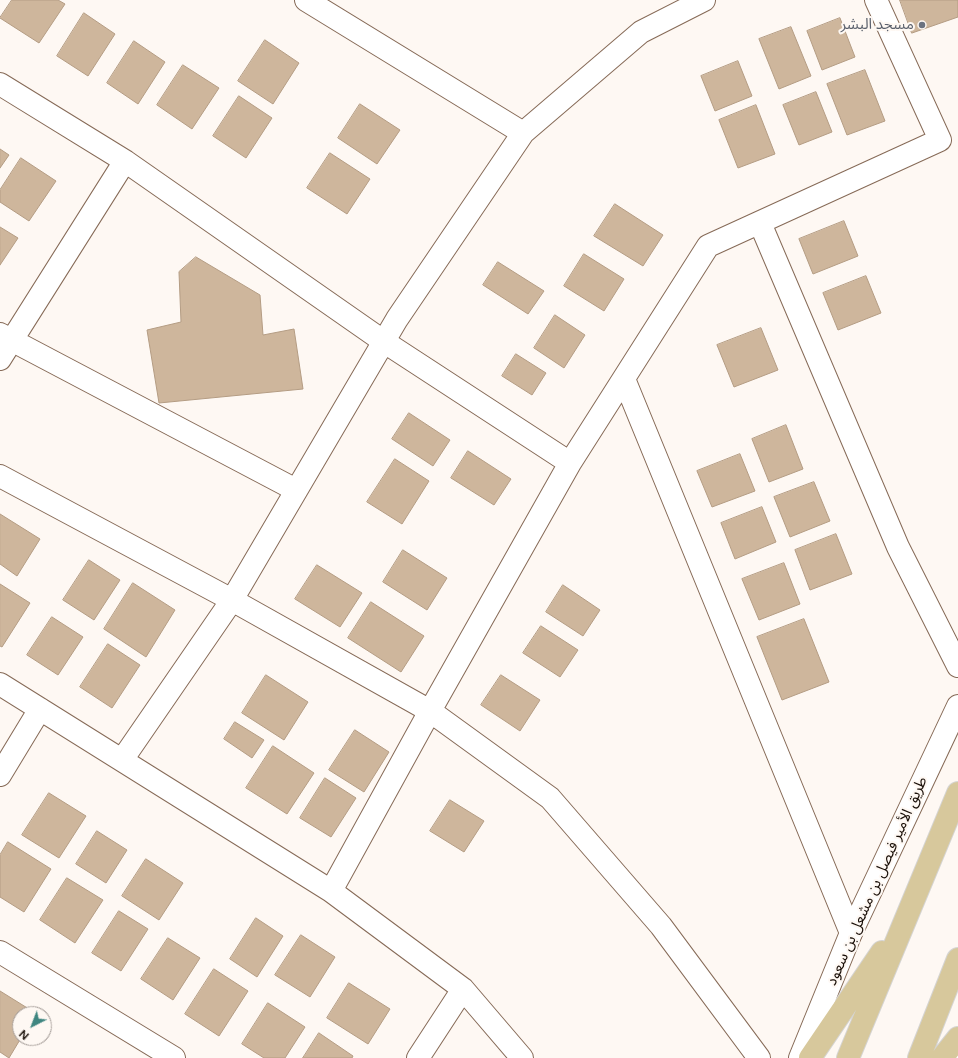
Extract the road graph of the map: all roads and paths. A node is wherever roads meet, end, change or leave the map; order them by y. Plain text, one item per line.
1 (306, 0) edge
2 (704, 0) edge
3 (876, 0) edge
4 (0, 84) edge
5 (522, 132) junction
6 (125, 161) junction
7 (760, 223) junction
8 (383, 342) junction
9 (4, 345) edge
10 (624, 379) junction
11 (570, 464) junction
12 (0, 476) edge
13 (296, 490) junction
14 (232, 600) junction
15 (958, 666) edge
16 (0, 684) edge
17 (958, 706) edge
18 (40, 709) junction
19 (430, 711) junction
20 (122, 760) junction
21 (0, 775) edge
22 (958, 793) edge
23 (331, 891) junction
24 (909, 913) junction
25 (851, 933) junction
26 (0, 952) edge
27 (958, 959) edge
28 (463, 989) junction
29 (958, 1038) edge
30 (174, 1058) edge
31 (418, 1058) edge
32 (522, 1058) edge
33 (759, 1058) edge
34 (800, 1058) edge
35 (810, 1058) edge
36 (848, 1058) edge
37 (919, 1058) edge
38 (942, 1058) edge

1 - 5 street
2 - 5 street
3 - 7 street
4 - 6 street
5 - 8 street
6 - 8 street
6 - 9 street
7 - 10 street
7 - 15 street
8 - 11 street
8 - 13 street
9 - 13 street
10 - 11 street
10 - 25 street
11 - 19 street
12 - 14 street
13 - 14 street
14 - 19 street
14 - 20 street
16 - 18 street
17 - 25 street, طريق الأمير فيصل بن مشعل بن سعود
18 - 20 street
18 - 21 street
19 - 23 street
19 - 33 street
20 - 23 street
22 - 24 main road
23 - 28 street
24 - 35 main road
24 - 36 main road
25 - 34 street, طريق الأمير فيصل بن مشعل بن سعود
26 - 30 street
27 - 37 main road
28 - 31 street
28 - 32 street
29 - 38 main road

